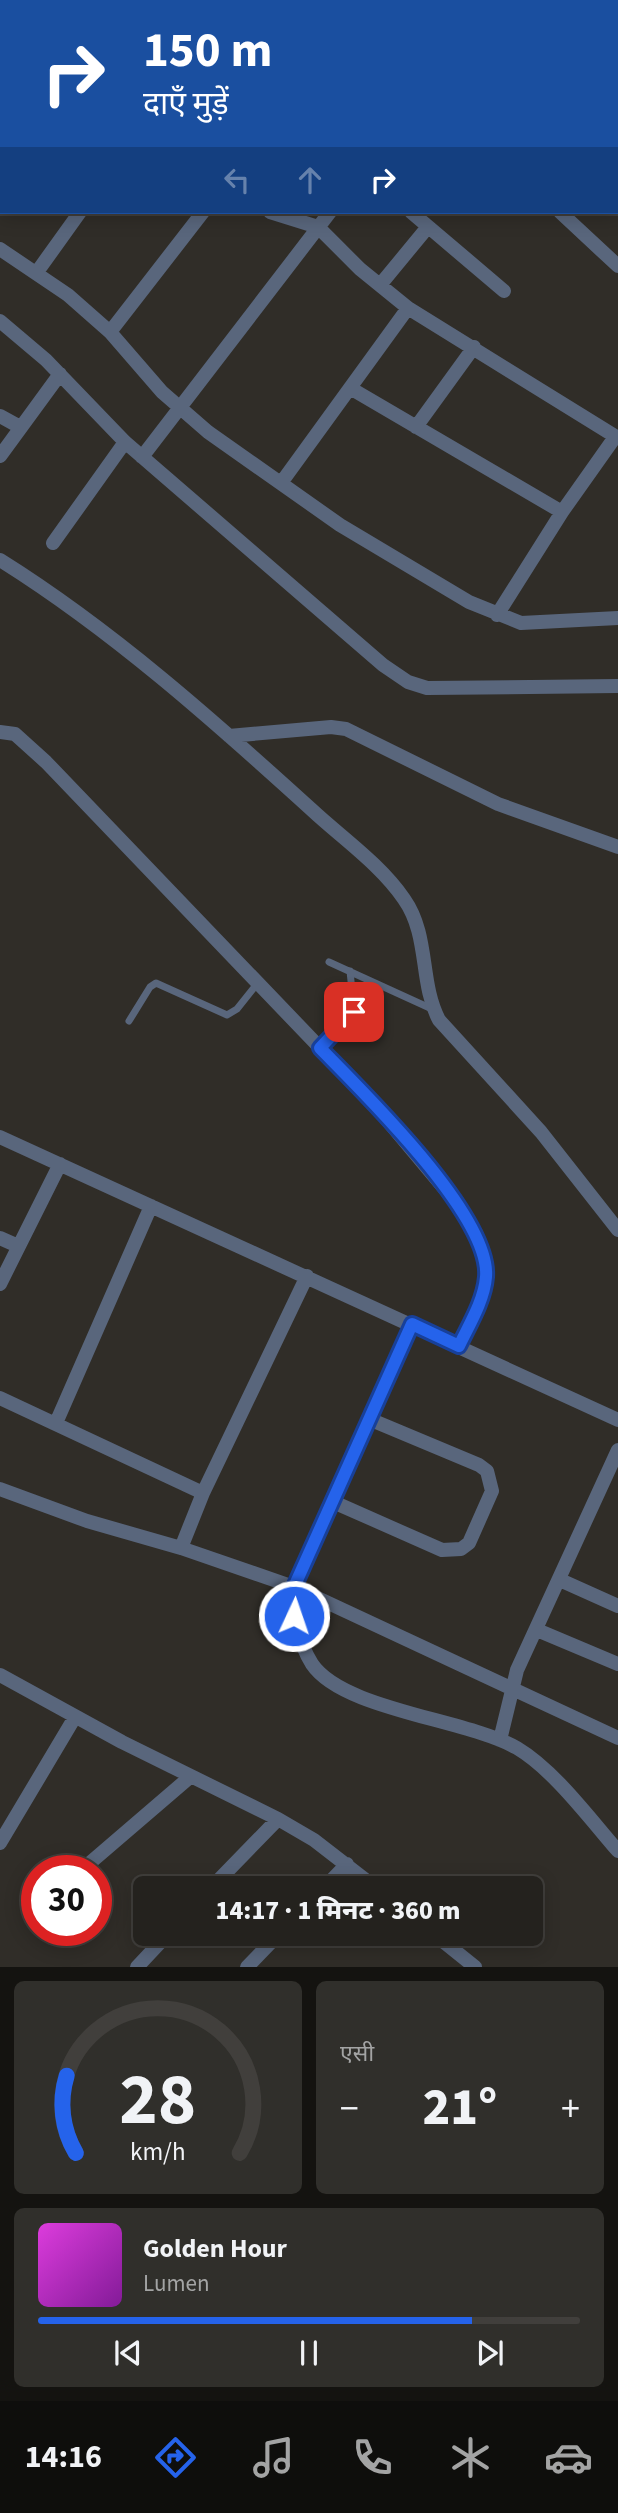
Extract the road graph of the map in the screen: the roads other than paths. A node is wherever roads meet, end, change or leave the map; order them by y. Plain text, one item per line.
1 (79, 214) edge
2 (201, 214) edge
3 (276, 214) edge
4 (328, 214) edge
5 (413, 214) edge
6 (562, 214) edge
7 (318, 227) junction
8 (427, 228) junction
9 (0, 250) edge
10 (618, 266) edge
11 (37, 272) junction
12 (380, 285) junction
13 (504, 291) dead end
14 (408, 308) junction
15 (0, 321) edge
16 (110, 331) junction
17 (474, 347) junction
18 (60, 374) junction
19 (350, 388) junction
20 (176, 414) junction
21 (0, 416) edge
22 (20, 427) junction
23 (416, 427) junction
24 (617, 438) edge
25 (125, 442) junction
26 (147, 452) junction
27 (0, 456) edge
28 (281, 483) junction
29 (562, 512) junction
30 (53, 542) dead end
31 (0, 560) edge
32 (496, 615) junction
33 (618, 618) edge
34 (618, 686) edge
35 (0, 732) edge
36 (229, 736) junction
37 (618, 847) edge
38 (329, 962) dead end
39 (350, 971) junction
40 (257, 984) junction
41 (433, 1009) junction
42 (129, 1021) dead end
43 (320, 1048) junction
44 (0, 1137) edge
45 (60, 1164) junction
46 (151, 1206) junction
47 (618, 1230) edge
48 (0, 1238) edge
49 (18, 1246) junction
50 (307, 1276) junction
51 (1, 1279) edge
52 (412, 1324) junction
53 (459, 1346) junction
54 (0, 1398) edge
55 (369, 1419) junction
56 (618, 1420) edge
57 (56, 1423) junction
58 (618, 1450) edge
59 (0, 1489) edge
60 (203, 1493) junction
61 (331, 1501) junction
62 (181, 1548) junction
63 (560, 1580) junction
64 (294, 1587) junction
65 (618, 1606) edge
66 (537, 1630) junction
67 (618, 1664) edge
68 (0, 1675) edge
69 (513, 1686) junction
70 (75, 1717) junction
71 (618, 1738) edge
72 (500, 1740) junction
73 (190, 1777) junction
74 (278, 1819) junction
75 (5, 1824) edge
76 (0, 1843) edge
77 (618, 1851) edge
78 (99, 1855) edge
79 (347, 1864) junction
80 (223, 1876) edge
81 (336, 1876) edge
82 (362, 1876) edge
83 (156, 1946) edge
84 (267, 1946) edge
85 (449, 1946) edge
86 (136, 1967) edge
87 (247, 1967) edge
88 (475, 1967) edge

1 - 11 street
2 - 16 street
3 - 7 street
4 - 7 street
5 - 8 street
6 - 10 street
7 - 12 street
7 - 20 street
8 - 12 street
8 - 13 street
9 - 11 street
11 - 16 street
12 - 14 street
14 - 17 street
14 - 19 street
15 - 18 street
16 - 20 street
17 - 23 street
17 - 24 street
18 - 22 street
18 - 25 street
19 - 23 street
19 - 28 street
20 - 26 street
20 - 28 street
21 - 22 street
22 - 27 street
23 - 29 street
24 - 29 street
25 - 26 street
25 - 30 street
26 - 34 street
28 - 32 street
29 - 32 street
31 - 36 street
32 - 33 street
35 - 40 street
36 - 37 street
36 - 41 street
38 - 39 lane
39 - 41 lane
39 - 43 lane
40 - 42 lane
40 - 43 street
41 - 47 street
43 - 53 street
44 - 45 street
45 - 46 street
45 - 49 street
46 - 50 street
46 - 57 street
48 - 49 street
49 - 51 street
50 - 52 street
50 - 60 street
52 - 53 street
52 - 55 street
53 - 56 street
54 - 57 street
55 - 61 street
55 - 61 street
57 - 60 street
58 - 63 street
59 - 62 street
60 - 62 street
61 - 64 street
62 - 64 street
63 - 65 street
63 - 66 street
64 - 69 street
64 - 72 street
66 - 67 street
66 - 69 street
68 - 70 street
69 - 71 street
69 - 72 street
70 - 73 street
70 - 75 street
72 - 77 street
73 - 74 street
73 - 78 street
74 - 79 street
74 - 80 street
75 - 76 street
79 - 81 street
79 - 82 street
83 - 86 street
84 - 87 street
85 - 88 street

